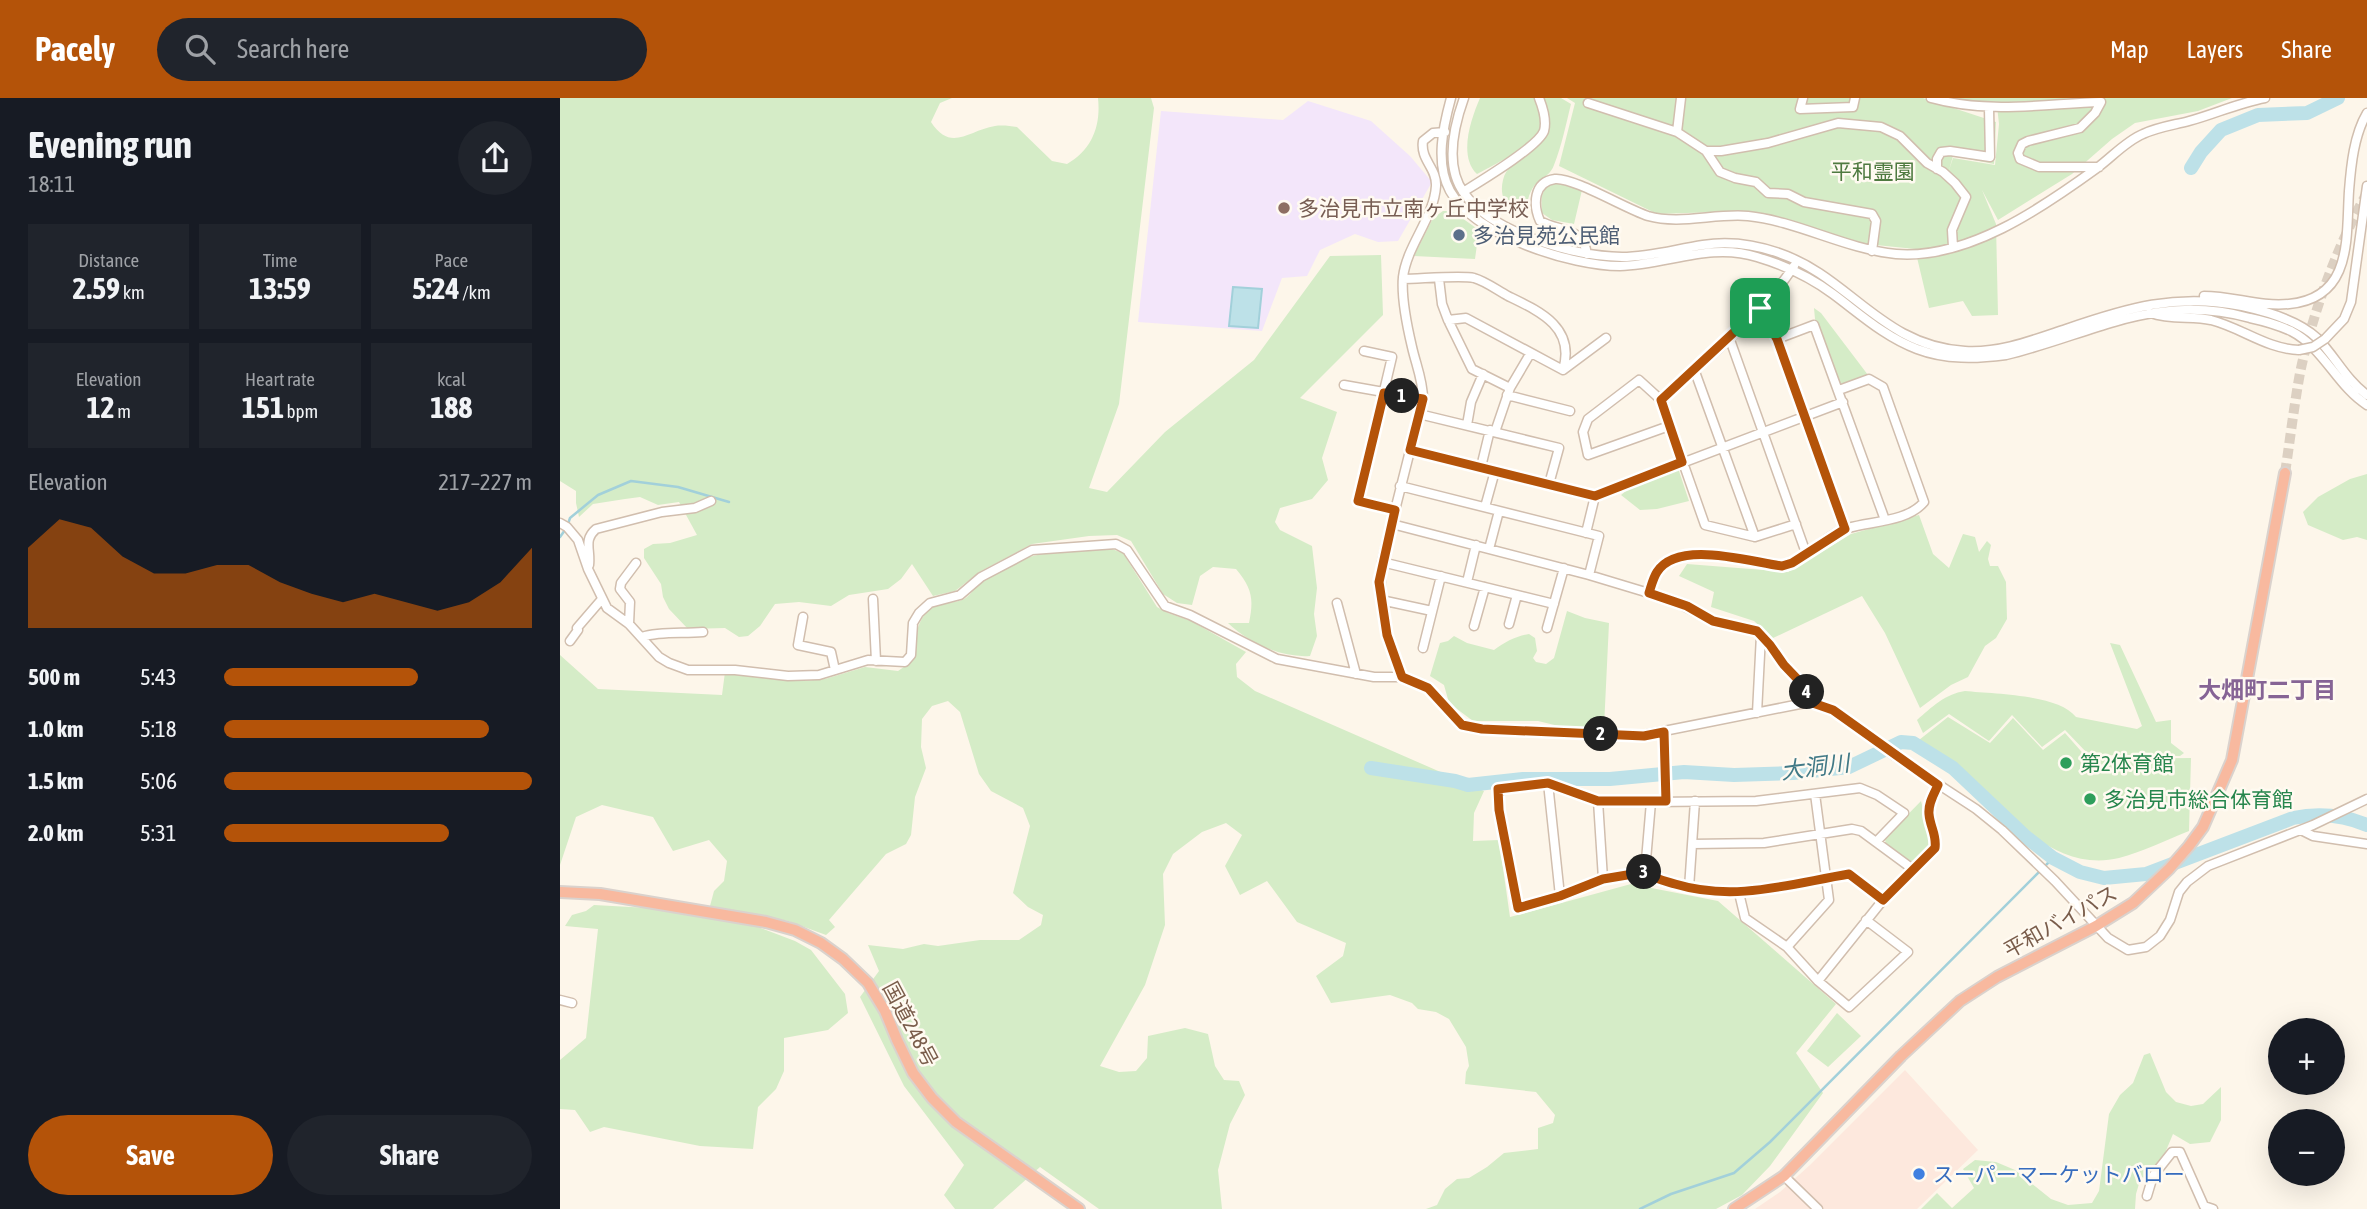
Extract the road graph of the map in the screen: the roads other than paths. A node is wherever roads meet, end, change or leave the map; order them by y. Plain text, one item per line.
1 (1451, 98) edge
2 (1464, 98) edge
3 (1539, 98) edge
4 (1681, 98) edge
5 (1803, 98) edge
6 (1855, 98) edge
7 (1931, 98) edge
8 (2265, 98) edge
9 (1588, 103) dead end
10 (1989, 108) junction
11 (2367, 113) edge
12 (1454, 131) junction
13 (1443, 132) junction
14 (1677, 132) junction
15 (1706, 151) junction
16 (2099, 167) junction
17 (1937, 169) junction
18 (2367, 186) edge
19 (1463, 192) junction
20 (1953, 247) junction
21 (1872, 250) junction
22 (1587, 254) junction
23 (1797, 260) junction
24 (1791, 270) junction
25 (1403, 279) junction
26 (1439, 279) junction
27 (2153, 303) junction
28 (1760, 308) junction
29 (2149, 312) junction
30 (1448, 320) junction
31 (1729, 337) junction
32 (1606, 338) dead end
33 (1777, 339) junction
34 (1364, 351) dead end
35 (1530, 354) junction
36 (1695, 369) junction
37 (1563, 370) junction
38 (1483, 374) junction
39 (1344, 386) dead end
40 (1839, 390) junction
41 (1508, 391) junction
42 (1384, 393) junction
43 (2367, 395) edge
44 (1423, 399) junction
45 (1661, 400) junction
46 (1843, 402) junction
47 (2367, 405) edge
48 (1570, 411) dead end
49 (1419, 414) junction
50 (1806, 416) junction
51 (1468, 425) junction
52 (1669, 426) junction
53 (1493, 431) junction
54 (1763, 432) junction
55 (1722, 447) junction
56 (1410, 450) junction
57 (1682, 462) junction
58 (1481, 467) junction
59 (1495, 471) junction
60 (2285, 473) tunnel mouth
61 (1549, 484) junction
62 (1400, 486) junction
63 (1595, 496) junction
64 (710, 501) dead end
65 (1485, 507) junction
66 (1395, 510) junction
67 (1499, 511) junction
68 (1885, 520) junction
69 (560, 523) edge
70 (1392, 524) junction
71 (1796, 524) junction
72 (1845, 529) junction
73 (1586, 533) junction
74 (1755, 537) junction
75 (1476, 545) junction
76 (1489, 549) junction
77 (1806, 553) junction
78 (1382, 562) junction
79 (636, 563) dead end
80 (1564, 568) junction
81 (588, 569) junction
82 (1589, 575) junction
83 (1441, 576) junction
84 (1467, 582) junction
85 (1485, 587) junction
86 (1649, 593) junction
87 (1517, 595) junction
88 (602, 599) junction
89 (873, 599) dead end
90 (1381, 600) junction
91 (1337, 603) dead end
92 (1554, 604) junction
93 (1432, 611) junction
94 (803, 617) dead end
95 (629, 624) junction
96 (1509, 624) dead end
97 (1474, 626) dead end
98 (1547, 628) dead end
99 (704, 632) dead end
100 (1761, 635) junction
101 (642, 637) junction
102 (570, 641) dead end
103 (1423, 648) dead end
104 (876, 661) junction
105 (835, 670) junction
106 (1356, 674) junction
107 (1402, 677) junction
108 (1810, 702) junction
109 (1757, 713) junction
110 (1664, 732) junction
111 (1548, 783) junction
112 (1938, 785) junction
113 (1815, 794) junction
114 (2367, 799) edge
115 (1598, 801) junction
116 (1666, 801) junction
117 (1695, 801) junction
118 (1650, 802) junction
119 (2301, 830) junction
120 (1821, 835) junction
121 (1876, 842) junction
122 (1692, 844) junction
123 (2367, 844) edge
124 (1914, 870) junction
125 (1645, 872) junction
126 (1827, 878) junction
127 (1603, 879) junction
128 (1689, 888) junction
129 (560, 892) edge
130 (1739, 893) junction
131 (1560, 896) junction
132 (1883, 900) junction
133 (1866, 920) junction
134 (2096, 926) junction
135 (1787, 947) junction
136 (1818, 981) junction
137 (560, 1000) edge
138 (572, 1003) dead end
139 (1784, 1176) junction
140 (2147, 1196) dead end
141 (1079, 1209) edge
142 (1734, 1209) edge
143 (1818, 1209) edge
144 (2213, 1209) edge

1 - 13 street
2 - 12 street
3 - 19 street
4 - 14 street
5 - 6 street
7 - 10 street
8 - 16 street
9 - 14 street
10 - 16 street
10 - 17 street
11 - 27 street
12 - 13 street
12 - 19 street
13 - 24 street
13 - 25 street
14 - 15 street
15 - 17 street
15 - 21 street
16 - 20 street
17 - 20 street
18 - 29 street, bridge
19 - 22 street
20 - 21 street
21 - 22 street
22 - 23 street
23 - 24 street
23 - 27 street
24 - 28 street
24 - 29 street
25 - 26 street
25 - 44 street
26 - 30 street
26 - 37 street
27 - 43 street
28 - 31 street
28 - 33 street
29 - 47 street
30 - 35 street
30 - 38 street
31 - 36 street
31 - 54 street
32 - 37 street
33 - 40 street
33 - 50 street
34 - 42 street
35 - 37 street
35 - 41 street
36 - 45 street
36 - 55 street
38 - 41 street
38 - 51 street
39 - 42 street
40 - 46 street
40 - 68 street
41 - 48 street
41 - 53 street
42 - 44 street
42 - 66 street
44 - 49 street
45 - 52 street
45 - 52 street
46 - 50 street
46 - 68 street
49 - 51 street
49 - 56 street
50 - 54 street
50 - 72 street
51 - 53 street
52 - 57 street
53 - 58 street
53 - 61 street
54 - 55 street
54 - 71 street
55 - 57 street
55 - 74 street
56 - 58 street
56 - 62 street
57 - 63 street
57 - 74 street
58 - 59 street
59 - 61 street
59 - 65 street
60 - 134 highway, 平和バイパス
61 - 63 street
62 - 65 street
62 - 66 street
63 - 73 street
64 - 81 street
65 - 67 street
66 - 70 street
67 - 73 street
67 - 76 street
68 - 72 street
69 - 81 street
70 - 75 street
70 - 78 street
71 - 74 street
71 - 77 street
72 - 77 street
73 - 82 street
75 - 76 street
75 - 84 street
76 - 80 street
77 - 86 street
78 - 83 street
78 - 90 street
79 - 95 street
80 - 82 street
80 - 92 street
81 - 88 street
82 - 86 street
83 - 84 street
83 - 93 street
84 - 85 street
85 - 87 street
85 - 97 street
86 - 100 street
87 - 92 street
87 - 96 street
88 - 95 street
88 - 102 street
89 - 104 street
90 - 93 street
90 - 107 street
91 - 106 street
92 - 98 street
93 - 103 street
94 - 105 street
95 - 101 street
99 - 101 street
100 - 108 street
100 - 109 street
101 - 105 street
104 - 105 street
104 - 106 street
106 - 107 street
107 - 110 street
108 - 109 street
108 - 112 street
109 - 110 street
110 - 116 street
111 - 115 street
111 - 131 street
111 - 131 street
112 - 124 street
112 - 134 street
113 - 117 street
113 - 120 street
113 - 121 street
114 - 119 street
115 - 118 street
115 - 127 street
116 - 117 street
116 - 118 street
117 - 122 street
118 - 125 street
119 - 123 street
119 - 134 street
120 - 121 street
120 - 122 street
120 - 126 street
121 - 124 street
122 - 128 street
124 - 132 street
125 - 127 street
125 - 128 street
126 - 130 street
126 - 132 street
126 - 135 street
127 - 131 street
128 - 130 street
129 - 141 highway, 国道248号
130 - 135 street
132 - 133 street
133 - 136 street
133 - 136 street
134 - 139 highway, 平和バイパス
135 - 136 street
137 - 138 street
139 - 142 highway
139 - 143 street
140 - 144 street

